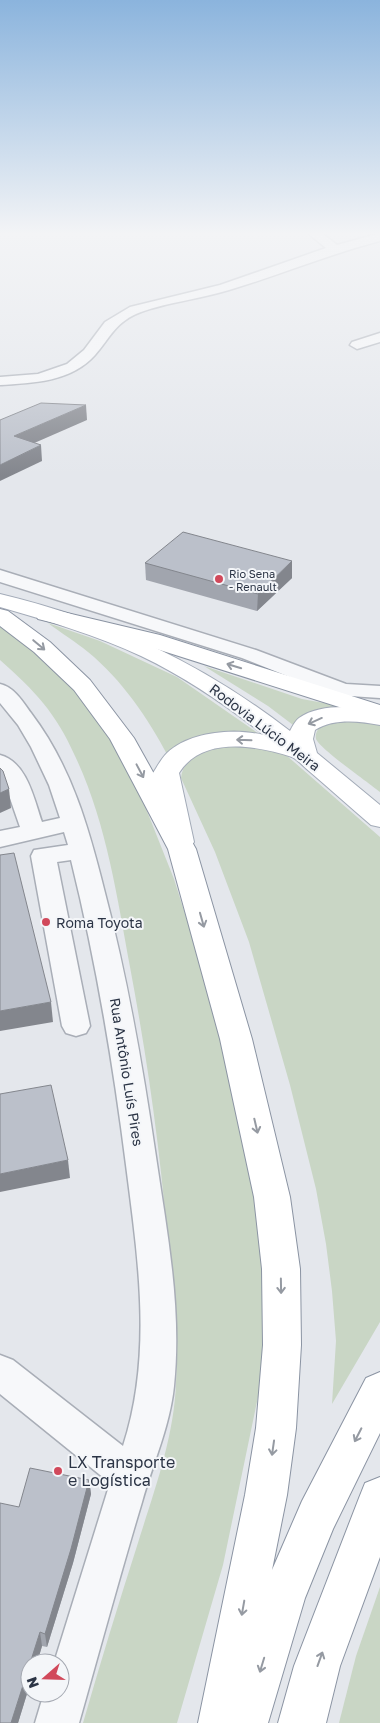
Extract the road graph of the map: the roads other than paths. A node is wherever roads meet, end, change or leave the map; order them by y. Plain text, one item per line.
1 (128, 314) edge
2 (380, 337) edge
3 (357, 345) dead end
4 (0, 381) edge
5 (0, 576) edge
6 (0, 600) edge
7 (46, 614) junction
8 (0, 616) edge
9 (0, 690) edge
10 (380, 692) edge
11 (341, 694) junction
12 (380, 713) edge
13 (380, 718) edge
14 (307, 758) junction
15 (0, 762) edge
16 (380, 819) edge
17 (74, 822) junction
18 (33, 830) junction
19 (0, 839) edge
20 (182, 849) junction
21 (82, 851) junction
22 (76, 1026) dead end
23 (0, 1372) edge
24 (380, 1391) edge
25 (130, 1476) junction
26 (380, 1498) edge
27 (57, 1723) edge
28 (222, 1723) edge
29 (244, 1723) edge
30 (302, 1723) edge

1 - 4 street
2 - 3 street
5 - 11 street
6 - 7 main road, Rodovia Lúcio Meira
11 -> 7 main road
7 - 14 main road, Rodovia Lúcio Meira
8 -> 20 main road
9 - 17 street, Rua Antônio Luís Pires
10 - 11 street
11 - 12 main road
13 -> 14 main road
14 - 16 main road, Rodovia Lúcio Meira
14 -> 20 main road
15 - 18 street
17 - 18 street
17 - 21 street, Rua Antônio Luís Pires
18 - 19 street
20 -> 28 main road
21 - 22 street
21 - 25 street, Rua Antônio Luís Pires
23 - 25 street
24 -> 29 main road
25 - 27 street, Rua Antônio Luís Pires
30 -> 26 main road

